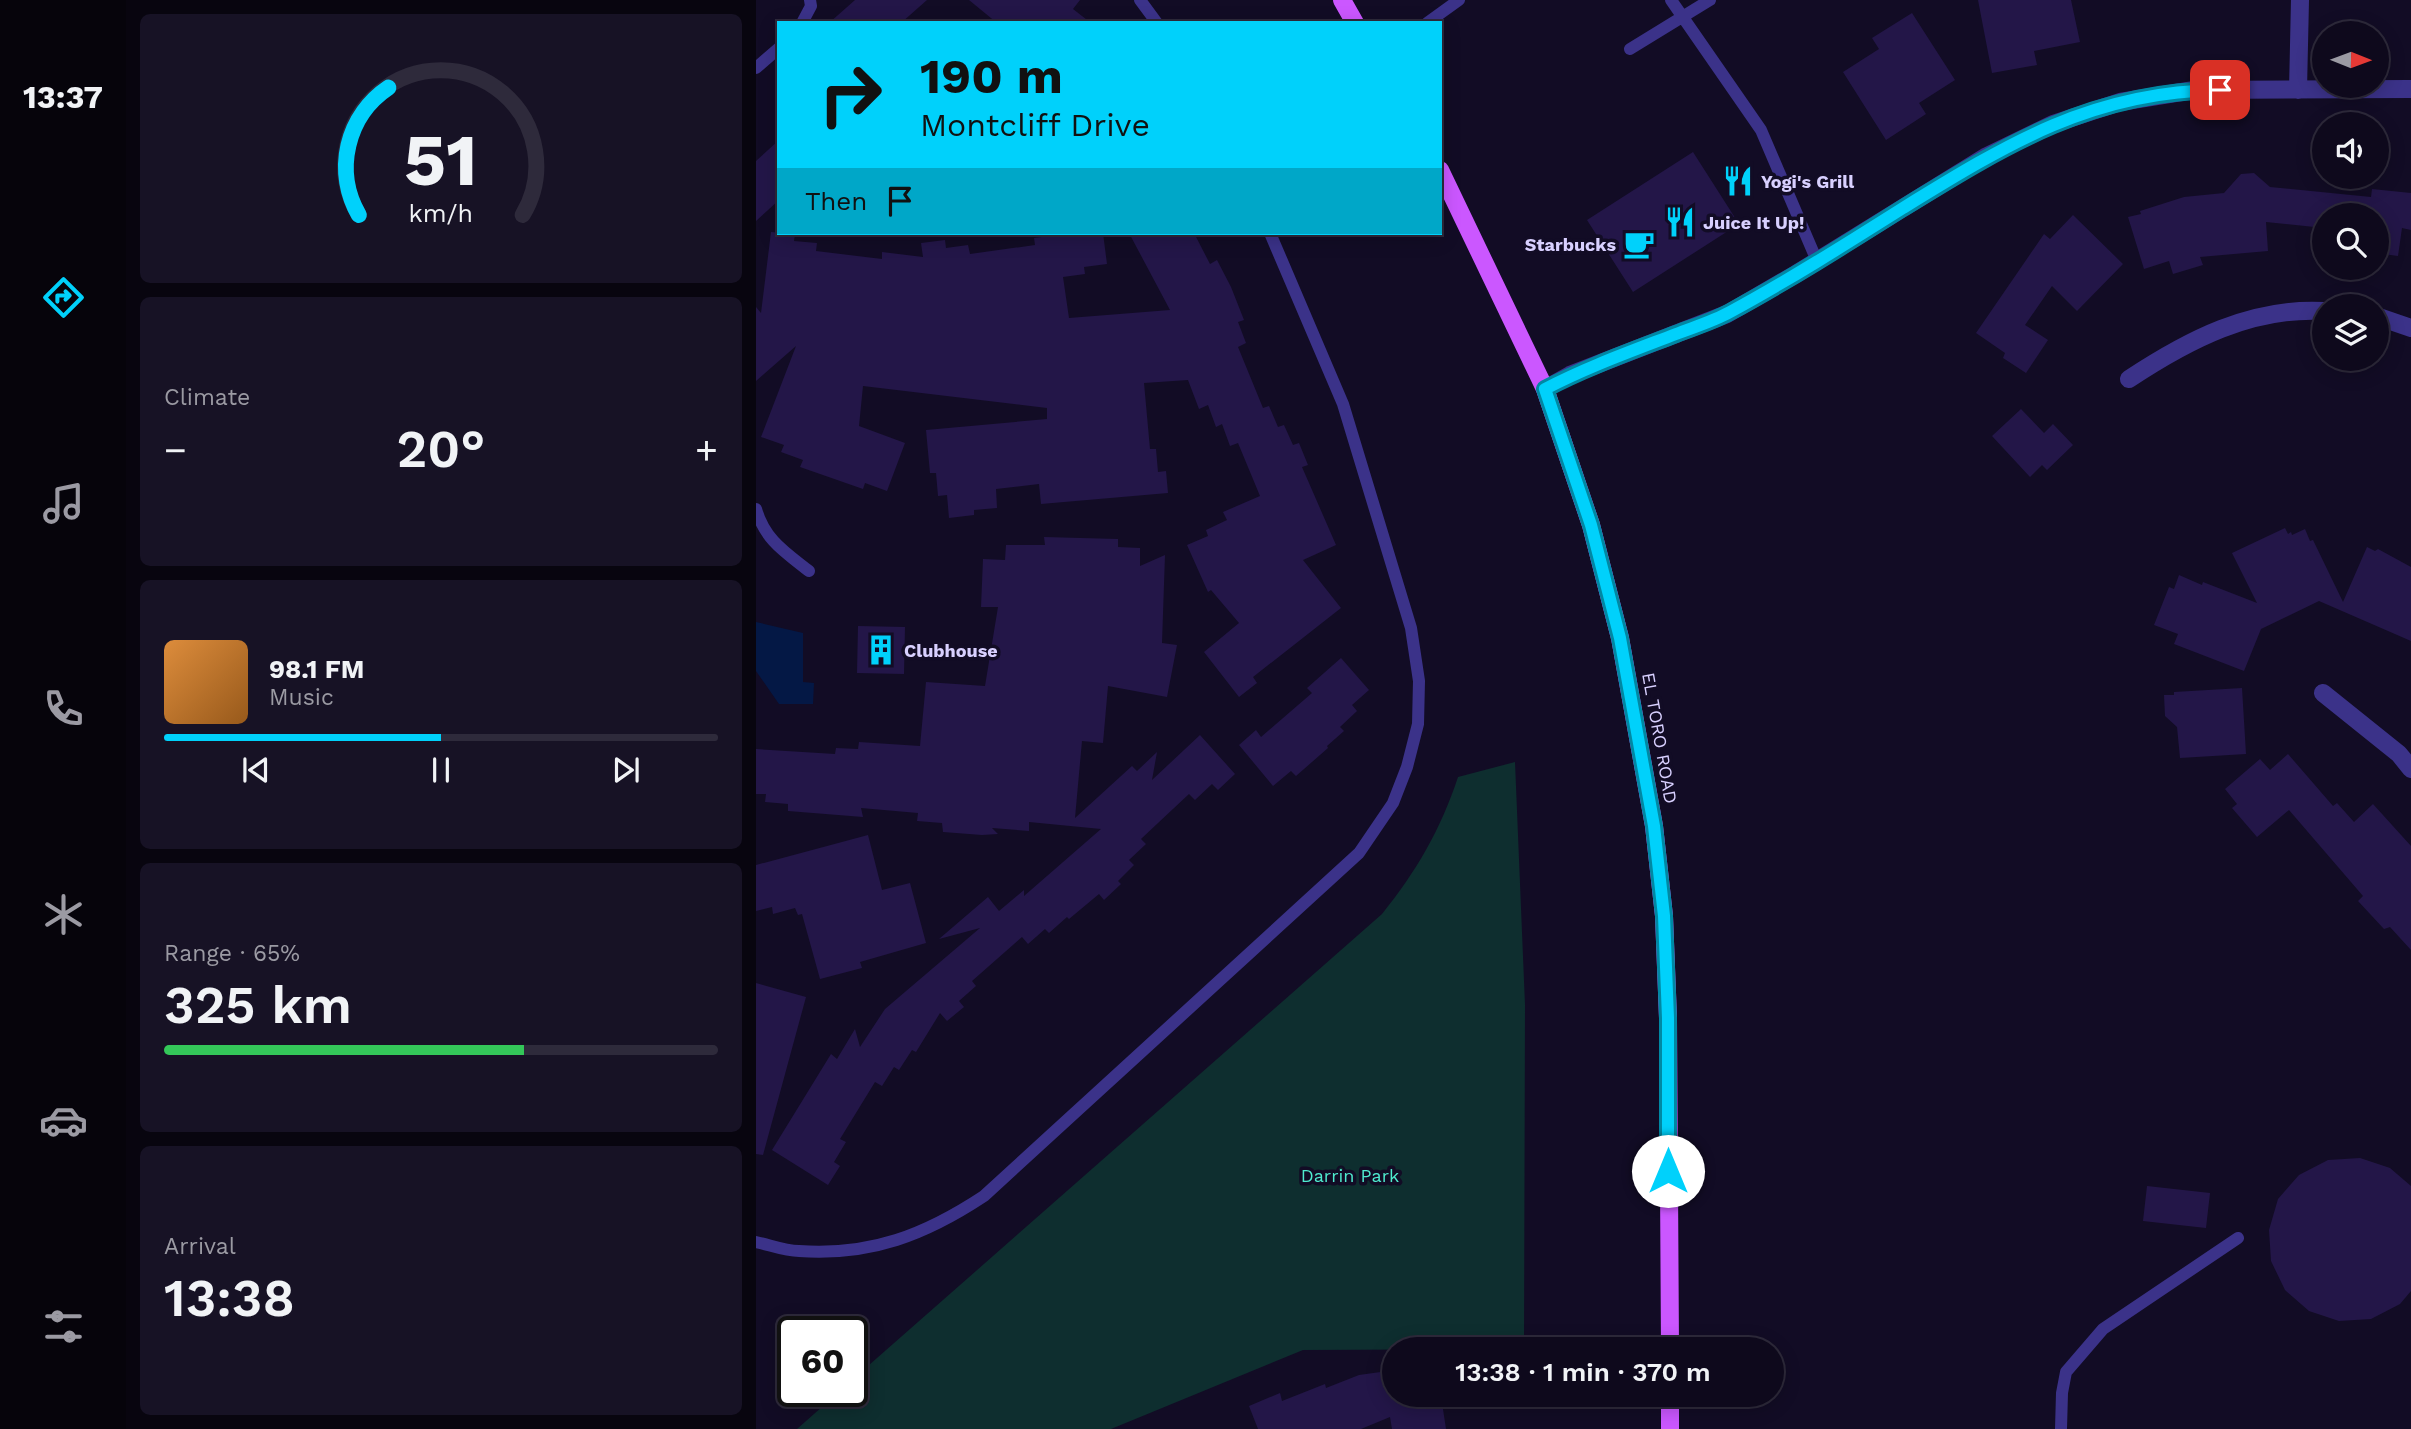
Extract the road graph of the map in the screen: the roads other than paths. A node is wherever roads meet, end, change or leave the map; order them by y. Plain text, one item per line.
1 (810, 0) edge
2 (1140, 0) edge
3 (1342, 0) edge
4 (1459, 0) edge
5 (1671, 0) edge
6 (1710, 0) edge
7 (2300, 0) edge
8 (1683, 17) junction
9 (803, 21) edge
10 (1156, 21) edge
11 (1354, 21) edge
12 (1430, 21) edge
13 (777, 49) edge
14 (1630, 49) dead end
15 (756, 68) edge
16 (2411, 89) edge
17 (2298, 90) junction
18 (1442, 174) edge
19 (1271, 235) edge
20 (1817, 261) junction
21 (2312, 311) edge
22 (2389, 320) edge
23 (2411, 328) edge
24 (2129, 379) dead end
25 (1545, 389) junction
26 (756, 509) edge
27 (809, 571) dead end
28 (2323, 693) dead end
29 (2411, 769) edge
30 (2238, 1238) dead end
31 (756, 1242) edge
32 (1670, 1337) edge
33 (1670, 1407) edge
34 (1670, 1429) edge
35 (2061, 1429) edge

1 - 9 lane
2 - 10 lane
3 - 11 main road
4 - 12 lane
5 - 8 lane
6 - 8 lane
7 - 17 street
8 - 14 lane
8 - 20 lane
13 - 15 lane
16 - 17 street
17 - 20 street
18 - 25 main road, EL TORO ROAD
19 - 31 lane
20 - 25 street
21 - 24 street
22 - 23 street
25 - 32 main road, EL TORO ROAD
26 - 27 lane
28 - 29 street
30 - 35 lane
33 - 34 main road

